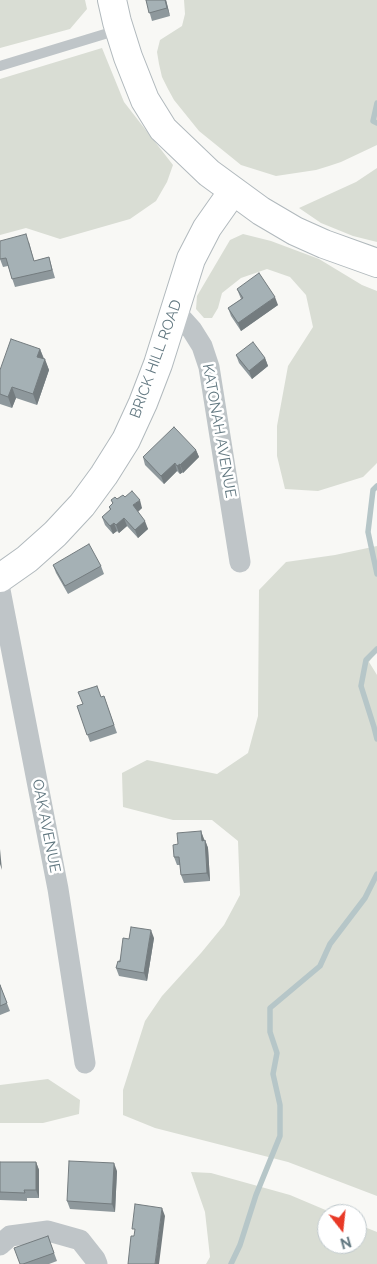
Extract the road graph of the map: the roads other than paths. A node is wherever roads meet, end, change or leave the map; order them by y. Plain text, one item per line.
1 (112, 0) edge
2 (119, 30) junction
3 (0, 66) edge
4 (233, 191) junction
5 (377, 264) edge
6 (174, 310) junction
7 (240, 562) dead end
8 (0, 578) edge
9 (0, 590) edge
10 (85, 1063) dead end
11 (0, 1245) edge
12 (97, 1264) edge

1 - 2 main road
2 - 3 lane
2 - 4 main road
4 - 5 main road
4 - 6 main road, BRICK HILL ROAD
6 - 7 street, KATONAH AVENUE
6 - 8 main road, BRICK HILL ROAD
9 - 10 street, OAK AVENUE
11 - 12 street

